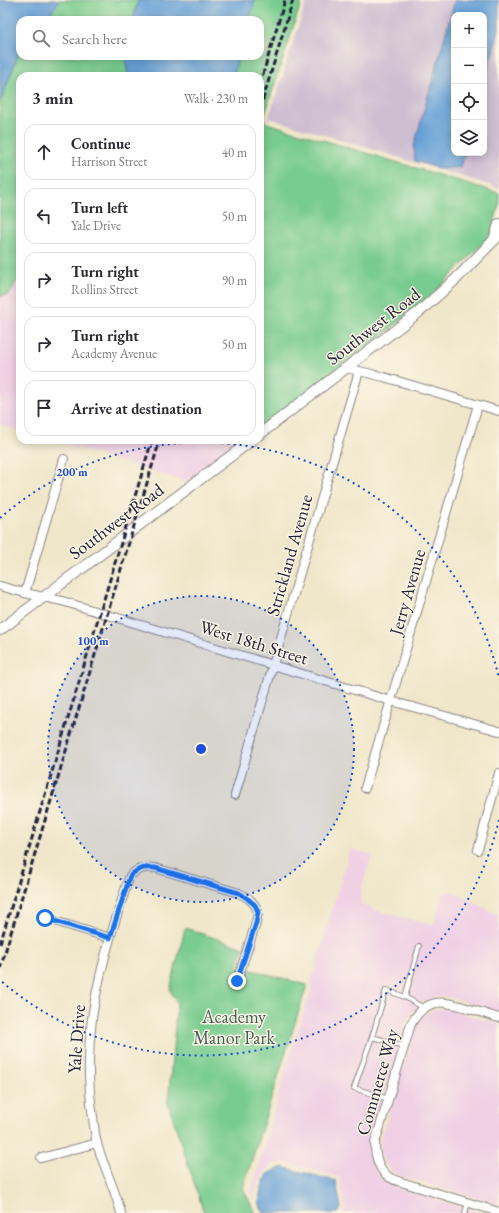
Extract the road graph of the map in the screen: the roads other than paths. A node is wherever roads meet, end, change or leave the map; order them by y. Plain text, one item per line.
1 (499, 224) edge
2 (497, 238) edge
3 (347, 368) junction
4 (359, 371) junction
5 (478, 405) junction
6 (499, 411) edge
7 (264, 431) edge
8 (247, 444) edge
9 (64, 459) dead end
10 (0, 586) edge
11 (25, 593) junction
12 (43, 597) junction
13 (0, 630) edge
14 (273, 665) junction
15 (392, 701) junction
16 (499, 731) edge
17 (499, 773) edge
18 (366, 788) dead end
19 (235, 795) dead end
20 (478, 850) dead end
21 (45, 918) dead end
22 (110, 938) junction
23 (419, 946) dead end
24 (237, 981) dead end
25 (405, 997) junction
26 (424, 1008) junction
27 (499, 1018) edge
28 (372, 1037) junction
29 (404, 1046) junction
30 (388, 1099) junction
31 (97, 1143) junction
32 (41, 1158) dead end
33 (468, 1202) junction
34 (499, 1212) edge
35 (121, 1213) edge
36 (465, 1213) edge

1 - 2 street
2 - 3 street, Southwest Road
3 - 4 street
3 - 7 street, Southwest Road
4 - 5 street
4 - 14 street, Strickland Avenue
5 - 6 street
5 - 15 street, Jerry Avenue
8 - 12 street, Southwest Road
9 - 11 street
10 - 11 street, West 18th Street
11 - 12 street, West 18th Street
12 - 13 street, Southwest Road
12 - 14 street, West 18th Street
14 - 15 street, West 18th Street
14 - 19 street, Strickland Avenue
15 - 16 street, West 18th Street
15 - 18 street, Jerry Avenue
17 - 20 street
21 - 22 street
22 - 24 street, Yale Drive
22 - 31 street, Yale Drive
23 - 25 lane
25 - 26 lane
25 - 28 lane
26 - 27 street
26 - 29 street, Commerce Way
28 - 29 lane
28 - 30 lane
29 - 30 street, Commerce Way
30 - 33 street, Commerce Way
31 - 32 street
31 - 35 street, Yale Drive
33 - 34 street, Commerce Way
33 - 36 lane

